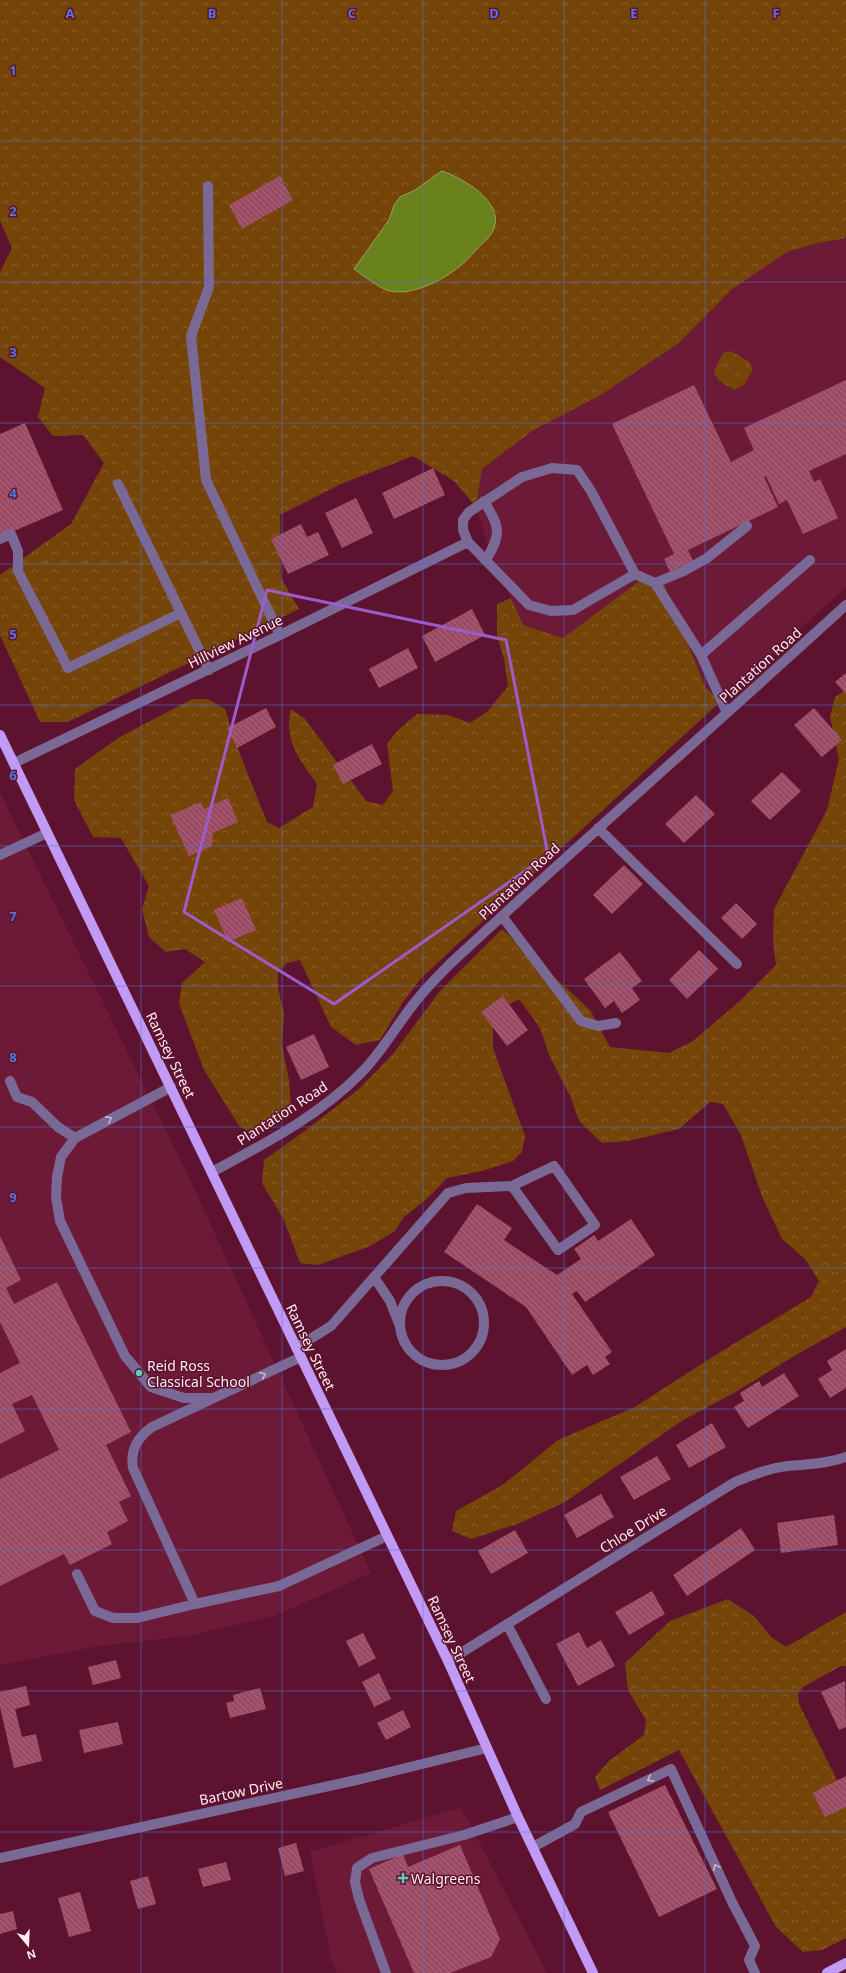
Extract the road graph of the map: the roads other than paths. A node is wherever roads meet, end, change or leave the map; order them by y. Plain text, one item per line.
1 (208, 186) dead end
2 (118, 484) dead end
3 (484, 501) junction
4 (747, 526) dead end
5 (0, 539) edge
6 (468, 542) junction
7 (486, 560) junction
8 (810, 560) dead end
9 (635, 574) junction
10 (655, 583) junction
11 (846, 605) edge
12 (180, 613) junction
13 (280, 635) junction
14 (701, 655) junction
15 (208, 670) junction
16 (727, 713) junction
17 (0, 734) edge
18 (14, 763) junction
19 (598, 828) junction
20 (47, 833) junction
21 (0, 854) edge
22 (502, 916) junction
23 (737, 964) dead end
24 (616, 1022) dead end
25 (10, 1081) dead end
26 (171, 1087) junction
27 (75, 1138) junction
28 (212, 1172) junction
29 (512, 1186) junction
30 (374, 1277) junction
31 (400, 1326) junction
32 (296, 1348) junction
33 (301, 1357) junction
34 (215, 1398) junction
35 (846, 1458) edge
36 (387, 1536) junction
37 (77, 1574) dead end
38 (195, 1604) junction
39 (507, 1624) junction
40 (448, 1661) junction
41 (546, 1699) dead end
42 (487, 1748) junction
43 (518, 1817) junction
44 (533, 1847) junction
45 (0, 1858) edge
46 (846, 1963) edge
47 (386, 1973) edge
48 (593, 1973) edge
49 (755, 1973) edge
50 (827, 1973) edge

1 - 13 street
2 - 12 street
3 - 6 street
3 - 7 street
3 - 9 street
4 - 10 street
5 - 12 street
6 - 7 street
6 - 13 street, Hillview Avenue
7 - 9 street
8 - 14 street
9 - 10 street
10 - 14 street
11 - 16 street, Plantation Road
12 - 15 street
13 - 15 street, Hillview Avenue
14 - 16 street
15 - 18 street, Hillview Avenue
16 - 19 street, Plantation Road
17 - 18 main road, Ramsey Street
18 - 20 main road, Ramsey Street
19 - 22 street, Plantation Road
19 - 23 street
20 - 21 street
20 - 26 main road, Ramsey Street
22 - 24 street
22 - 28 street, Plantation Road
25 - 27 street
27 -> 26 street
26 - 28 main road, Ramsey Street
27 - 34 street
28 - 32 main road, Ramsey Street
29 - 29 street
29 - 30 street
30 - 31 street
30 - 32 street
31 - 31 street
32 - 33 main road, Ramsey Street
34 -> 33 street
33 - 36 main road, Ramsey Street
34 - 38 street
35 - 39 street, Chloe Drive
36 - 38 street
36 - 40 main road, Ramsey Street
37 - 38 street
39 - 40 street, Chloe Drive
39 - 41 street
40 - 42 main road, Ramsey Street
42 - 43 main road, Ramsey Street
42 - 45 street, Bartow Drive
43 - 44 main road, Ramsey Street
43 - 47 street
44 - 48 main road, Ramsey Street
49 -> 44 street
46 - 50 main road

